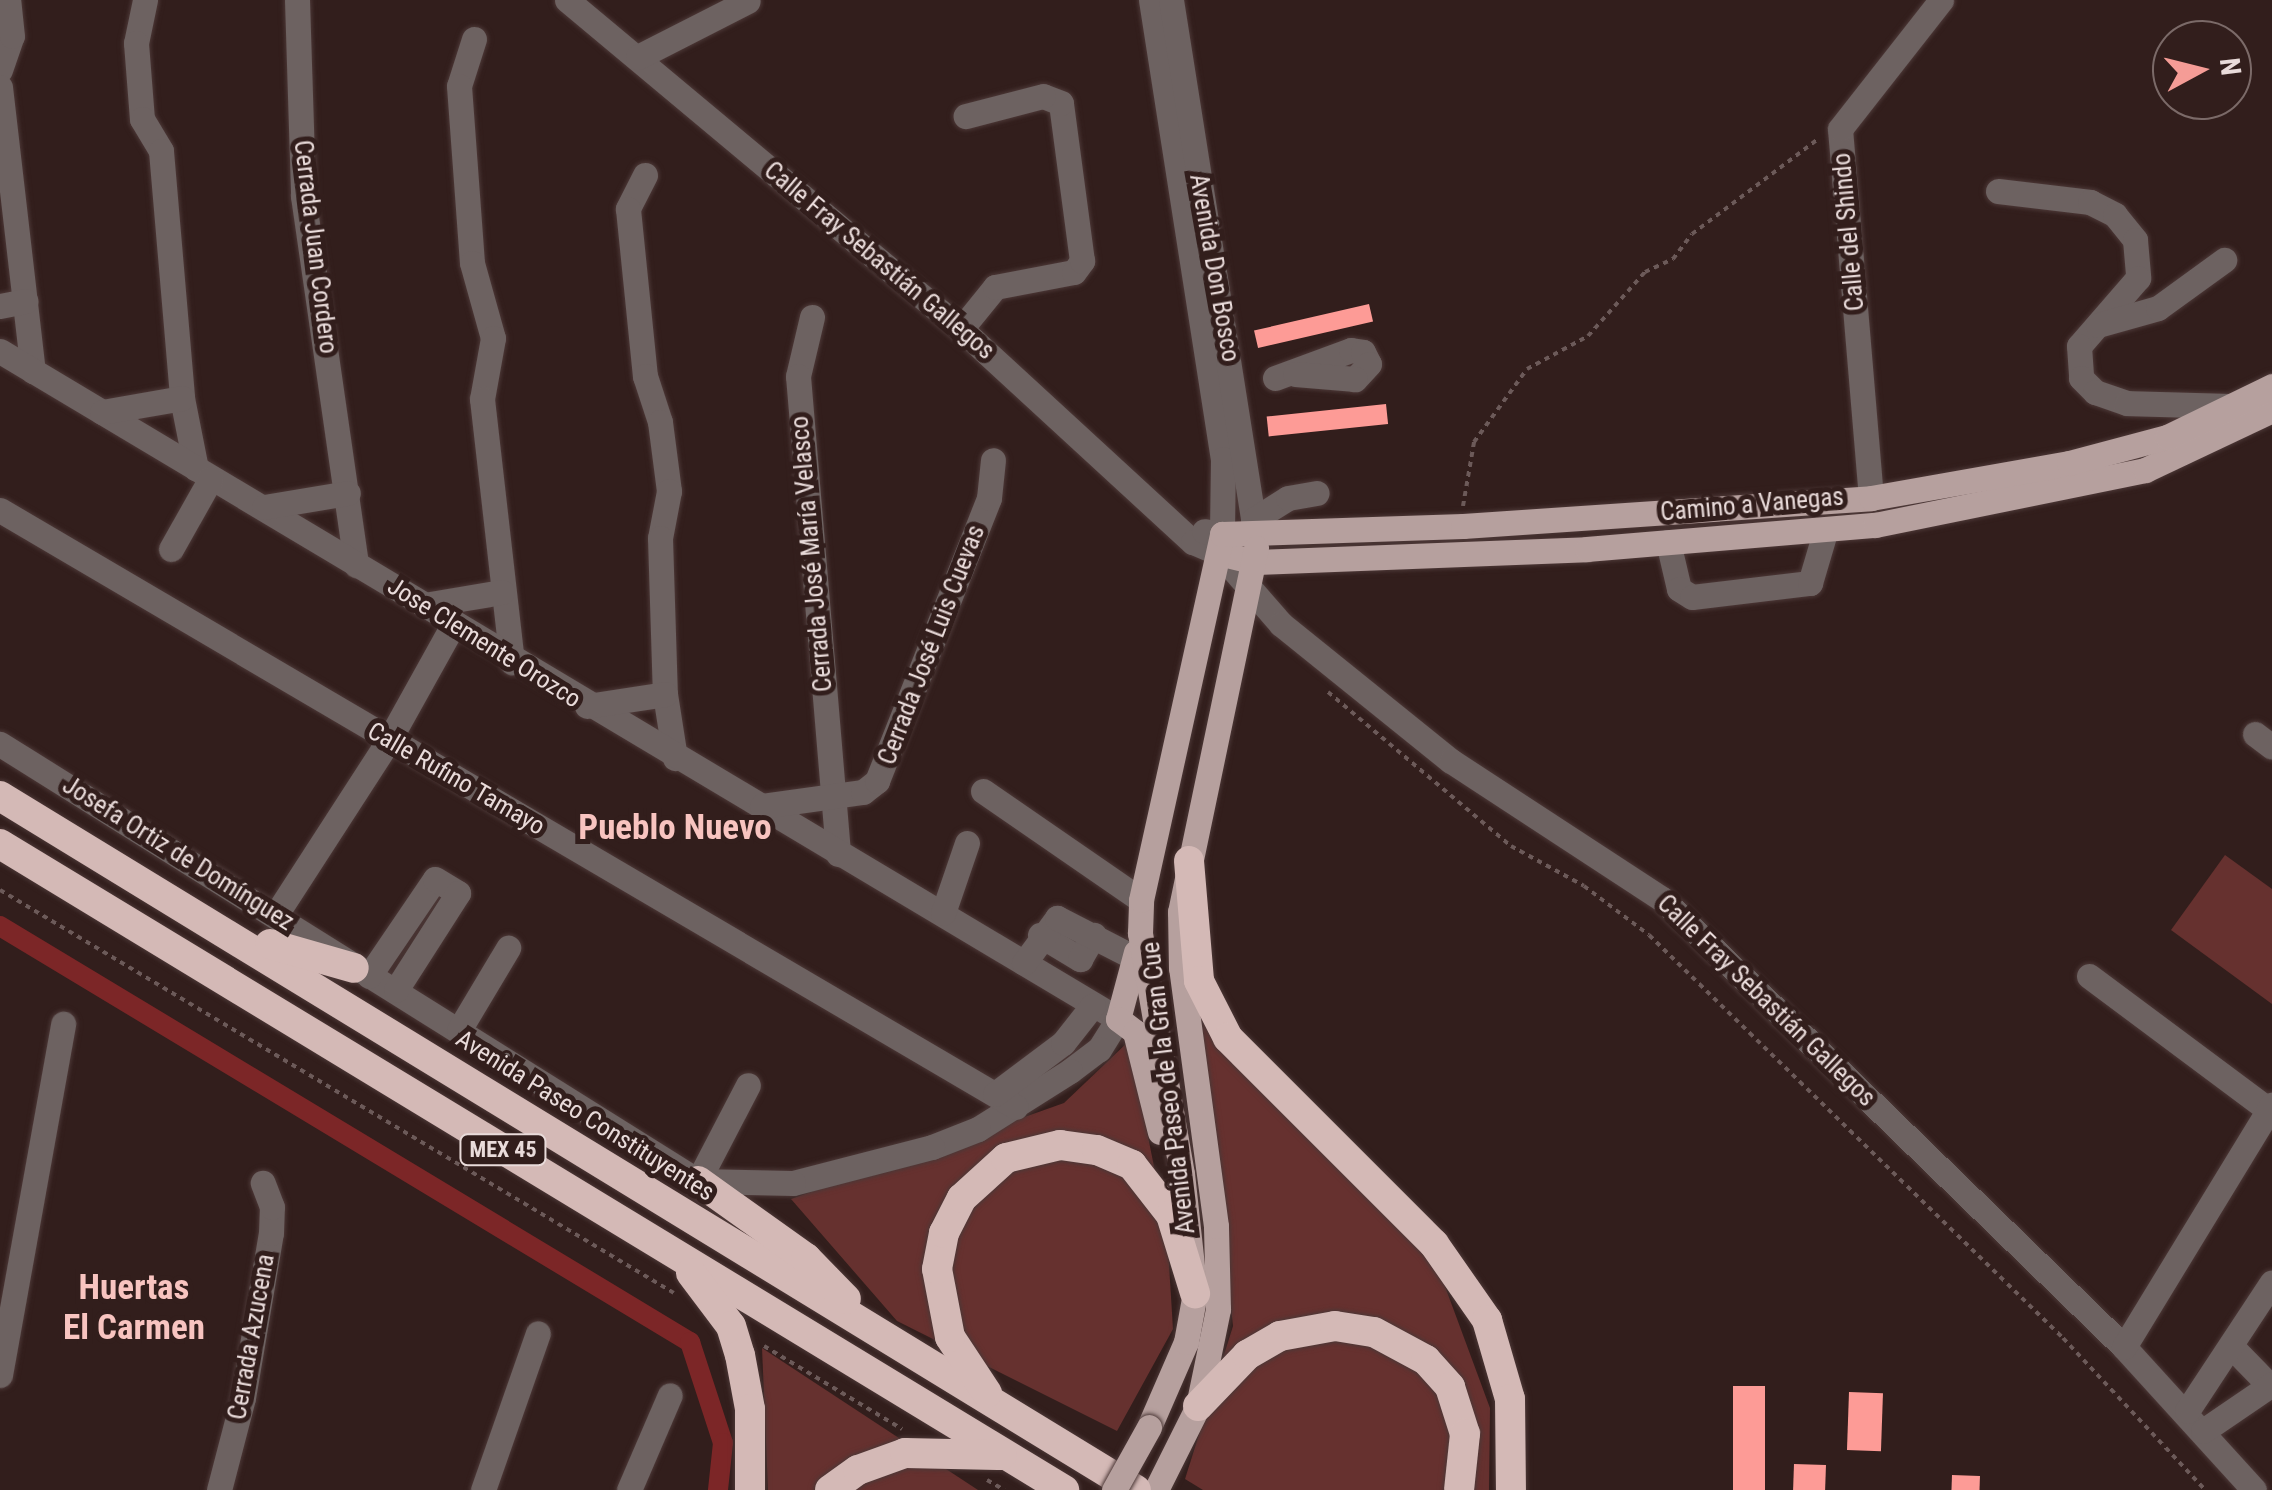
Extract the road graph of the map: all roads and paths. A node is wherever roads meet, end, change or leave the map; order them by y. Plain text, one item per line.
1 (8, 0) edge
2 (145, 0) edge
3 (297, 0) edge
4 (566, 0) edge
5 (1151, 0) edge
6 (1171, 0) edge
7 (1941, 0) edge
8 (748, 1) edge
9 (474, 39) dead end
10 (638, 57) junction
11 (0, 70) edge
12 (0, 87) edge
13 (966, 116) dead end
14 (1840, 129) junction
15 (645, 175) dead end
16 (1998, 190) dead end
17 (2224, 260) dead end
18 (26, 301) junction
19 (0, 306) edge
20 (812, 317) dead end
21 (2098, 324) junction
22 (961, 329) junction
23 (0, 351) edge
24 (33, 370) junction
25 (1278, 377) dead end
26 (1223, 386) junction
27 (2272, 386) edge
28 (182, 398) junction
29 (2172, 406) junction
30 (2236, 406) junction
31 (2272, 410) edge
32 (102, 412) junction
33 (2189, 427) junction
34 (993, 460) dead end
35 (204, 473) junction
36 (348, 493) junction
37 (1317, 493) dead end
38 (1871, 498) junction
39 (264, 507) junction
40 (0, 510) edge
41 (1463, 526) junction
42 (1826, 530) junction
43 (1255, 540) junction
44 (1668, 542) junction
45 (1221, 544) junction
46 (171, 549) dead end
47 (356, 565) junction
48 (502, 592) junction
49 (1250, 592) junction
50 (424, 605) junction
51 (454, 622) junction
52 (1197, 636) junction
53 (1233, 658) junction
54 (512, 662) junction
55 (1325, 689) dead end
56 (665, 694) junction
57 (587, 706) junction
58 (389, 740) junction
59 (0, 744) edge
60 (676, 758) junction
61 (983, 791) dead end
62 (831, 792) junction
63 (0, 796) edge
64 (762, 806) junction
65 (967, 842) dead end
66 (0, 844) edge
67 (838, 854) junction
68 (1190, 861) junction
69 (0, 890) edge
70 (1142, 900) junction
71 (276, 913) junction
72 (943, 914) junction
73 (233, 934) junction
74 (1137, 945) junction
75 (508, 948) dead end
76 (1024, 963) junction
77 (361, 972) junction
78 (2089, 976) dead end
79 (396, 990) junction
80 (1093, 1005) junction
81 (1118, 1020) junction
82 (62, 1024) dead end
83 (460, 1030) junction
84 (748, 1084) dead end
85 (1006, 1101) junction
86 (2271, 1107) edge
87 (1182, 1174) junction
88 (698, 1181) junction
89 (264, 1183) dead end
90 (672, 1252) junction
91 (2272, 1282) edge
92 (1195, 1293) junction
93 (680, 1296) dead end
94 (876, 1330) junction
95 (538, 1333) dead end
96 (762, 1346) dead end
97 (2124, 1346) junction
98 (2232, 1348) junction
99 (0, 1374) edge
100 (2271, 1385) edge
101 (670, 1395) dead end
102 (994, 1404) junction
103 (1198, 1406) junction
104 (2195, 1421) junction
105 (906, 1432) dead end
106 (1006, 1456) junction
107 (971, 1470) dead end
108 (2272, 1484) edge
109 (219, 1490) edge
110 (482, 1490) edge
111 (629, 1490) edge
112 (750, 1490) edge
113 (830, 1490) edge
114 (1004, 1490) edge
115 (1064, 1490) edge
116 (1114, 1490) edge
117 (1136, 1490) edge
118 (1156, 1490) edge
119 (1459, 1490) edge
120 (1511, 1490) edge
121 (2205, 1490) edge
122 (2254, 1490) edge
123 (2264, 1490) edge

1 - 11 street
2 - 28 street
3 - 36 street, Cerrada Juan Cordero
4 - 10 street, Calle Fray Sebastián Gallegos
5 - 26 street, Avenida Don Bosco
6 - 26 street, Avenida Don Bosco
7 - 14 street, Calle del Shindo
8 - 10 street
9 - 48 street
10 - 22 street, Calle Fray Sebastián Gallegos
12 - 18 street
13 - 22 street
14 - 38 street, Calle del Shindo
14 - 41 path
15 - 56 street
16 - 21 street
17 - 21 street
18 - 19 street
18 - 24 street
20 - 62 street, Cerrada José María Velasco
21 - 29 street
22 - 45 street, Calle Fray Sebastián Gallegos
23 - 24 street, Jose Clemente Orozco
24 - 32 street, Jose Clemente Orozco
25 - 26 street
26 - 43 street, Avenida Don Bosco
26 - 45 street, Avenida Don Bosco
27 - 30 main road, Camino a Vanegas
28 - 32 street
28 - 35 street
29 - 30 street
29 - 33 street
30 - 33 main road, Camino a Vanegas
31 - 42 main road, Camino a Vanegas
32 - 35 street, Jose Clemente Orozco
33 - 38 main road, Camino a Vanegas
34 - 62 street, Cerrada José Luis Cuevas
35 - 39 street, Jose Clemente Orozco
35 - 46 street
36 - 39 street
36 - 47 street, Cerrada Juan Cordero
37 - 43 street
38 - 41 main road, Camino a Vanegas
39 - 47 street, Jose Clemente Orozco
40 - 58 street, Calle Rufino Tamayo
41 - 43 main road, Camino a Vanegas
42 - 44 main road, Camino a Vanegas
42 - 44 street
43 - 44 main road, Camino a Vanegas
43 - 45 main road, Camino a Vanegas
43 - 49 main road, Avenida Paseo de la Gran Cue
45 - 49 street, Calle Fray Sebastián Gallegos
45 - 52 main road, Avenida Paseo de la Gran Cue
47 - 50 street, Jose Clemente Orozco
48 - 50 street
48 - 54 street
49 - 53 main road, Avenida Paseo de la Gran Cue
49 - 97 street, Calle Fray Sebastián Gallegos
50 - 51 street, Jose Clemente Orozco
51 - 54 street, Jose Clemente Orozco
51 - 58 street
52 - 53 main road
52 - 70 main road, Avenida Paseo de la Gran Cue
53 - 68 main road, Avenida Paseo de la Gran Cue
54 - 57 street, Jose Clemente Orozco
55 - 121 path
56 - 57 street
56 - 60 street
57 - 60 street, Jose Clemente Orozco
58 - 71 street
58 - 85 street, Calle Rufino Tamayo
59 - 71 street, Josefa Ortiz de Domínguez
60 - 64 street, Jose Clemente Orozco
61 - 70 street
62 - 64 street
62 - 67 street, Cerrada José María Velasco
63 - 73 highway, Avenida Paseo Constituyentes / MEX 45
64 - 67 street, Jose Clemente Orozco
65 - 72 street
66 - 90 highway, MEX 45
67 - 72 street, Jose Clemente Orozco
68 - 103 main road, Avenida Paseo de la Gran Cue
68 - 120 highway
69 - 93 path
70 - 74 main road, Avenida Paseo de la Gran Cue
71 - 77 street, Josefa Ortiz de Domínguez
72 - 76 street, Jose Clemente Orozco
73 - 77 highway
73 - 94 highway, Avenida Paseo Constituyentes / MEX 45
74 - 76 street
74 - 81 main road
74 - 87 main road, Avenida Paseo de la Gran Cue
75 - 83 street
76 - 80 street, Jose Clemente Orozco
77 - 79 street, Josefa Ortiz de Domínguez
77 - 79 street
78 - 86 street
79 - 83 street, Josefa Ortiz de Domínguez
80 - 81 street, Jose Clemente Orozco
80 - 85 street
81 - 85 street
81 - 87 main road
82 - 99 street
83 - 88 street, Josefa Ortiz de Domínguez
84 - 88 street
85 - 88 street
86 - 97 street
87 - 92 main road, Avenida Paseo de la Gran Cue
88 - 94 highway
89 - 109 street, Cerrada Azucena
90 - 106 highway, MEX 45
90 - 112 highway
91 - 98 street
92 - 102 highway
92 - 116 main road, Avenida Paseo de la Gran Cue, bridge
94 - 102 highway, Avenida Paseo Constituyentes / MEX 45
95 - 110 street
96 - 105 path
97 - 104 street, Calle Fray Sebastián Gallegos
98 - 100 street
98 - 104 street
100 - 104 street
101 - 111 street
102 - 117 highway, Avenida Paseo Constituyentes / MEX 45
103 - 118 main road, Avenida Paseo de la Gran Cue
103 - 119 highway
104 - 122 street, Calle Fray Sebastián Gallegos
106 - 113 highway
106 - 115 highway, MEX 45
107 - 114 path
108 - 123 street

